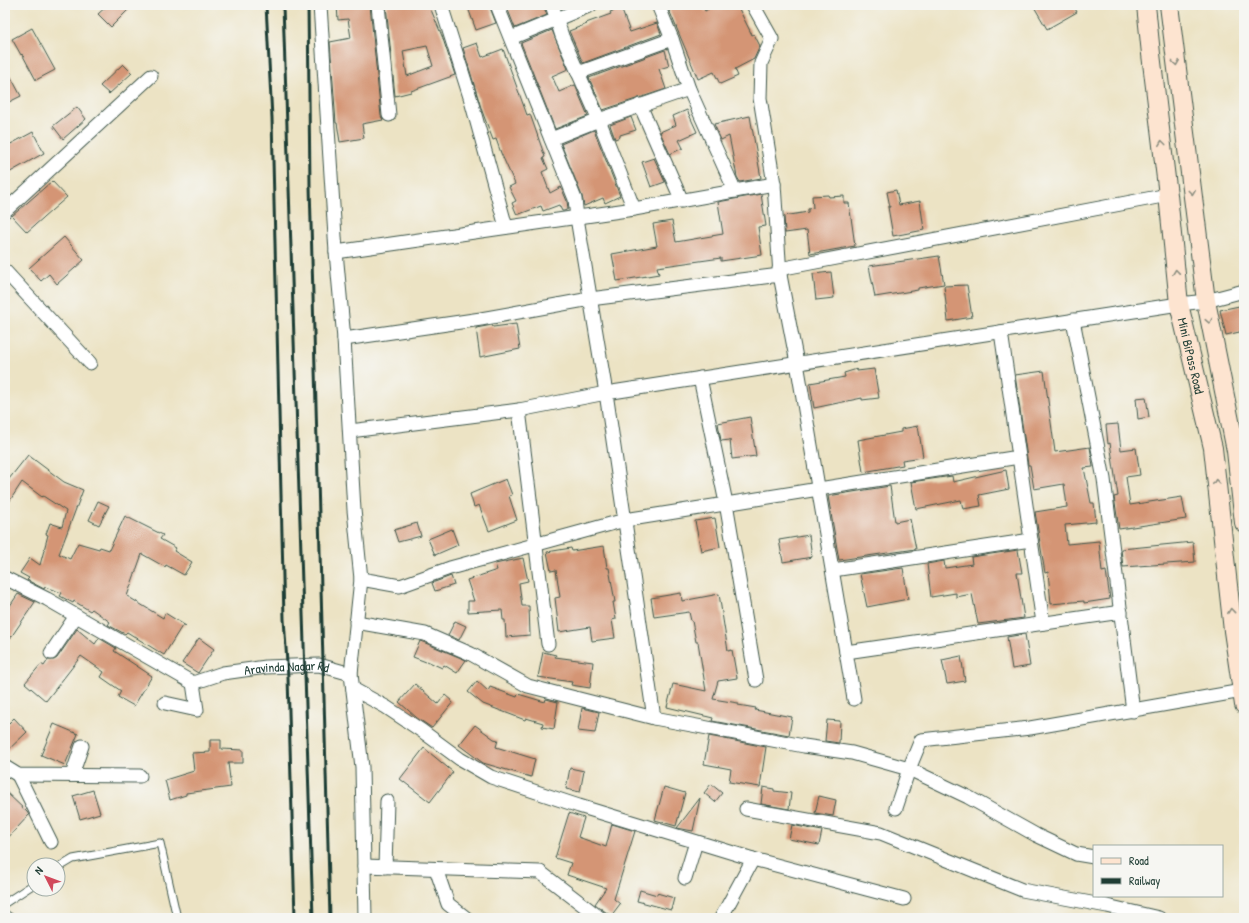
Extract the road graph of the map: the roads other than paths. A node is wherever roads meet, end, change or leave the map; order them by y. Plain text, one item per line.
1 (320, 5) edge
2 (378, 5) edge
3 (441, 5) edge
4 (497, 5) edge
5 (552, 5) edge
6 (591, 5) edge
7 (658, 5) edge
8 (753, 5) edge
9 (1169, 5) edge
10 (1175, 5) edge
11 (1145, 11) edge
12 (556, 19) junction
13 (1172, 24) junction
14 (511, 38) junction
15 (672, 38) junction
16 (578, 73) junction
17 (151, 76) dead end
18 (689, 89) junction
19 (640, 105) junction
20 (389, 115) dead end
21 (599, 120) junction
22 (551, 139) junction
23 (774, 184) junction
24 (735, 191) junction
25 (1168, 195) junction
26 (682, 201) junction
27 (634, 209) junction
28 (5, 211) edge
29 (577, 218) junction
30 (506, 227) junction
31 (336, 252) junction
32 (5, 271) edge
33 (780, 272) junction
34 (1244, 291) edge
35 (590, 299) junction
36 (1206, 301) junction
37 (1179, 304) junction
38 (1073, 320) junction
39 (1001, 332) junction
40 (344, 339) junction
41 (90, 363) dead end
42 (797, 363) junction
43 (700, 378) junction
44 (606, 393) junction
45 (519, 410) junction
46 (350, 431) junction
47 (1240, 451) edge
48 (1019, 457) junction
49 (819, 488) junction
50 (726, 504) junction
51 (625, 520) junction
52 (1244, 523) edge
53 (1031, 540) junction
54 (536, 545) junction
55 (832, 570) junction
56 (5, 578) edge
57 (361, 579) junction
58 (1121, 612) junction
59 (76, 616) junction
60 (356, 622) junction
61 (1043, 623) junction
62 (548, 644) dead end
63 (846, 652) junction
64 (51, 653) dead end
65 (351, 674) junction
66 (756, 680) dead end
67 (193, 683) junction
68 (353, 689) junction
69 (1243, 698) edge
70 (854, 699) dead end
71 (165, 703) dead end
72 (1133, 711) junction
73 (654, 718) junction
74 (82, 746) dead end
75 (5, 767) edge
76 (909, 769) junction
77 (18, 775) junction
78 (72, 775) junction
79 (140, 776) dead end
80 (387, 801) dead end
81 (896, 808) dead end
82 (746, 809) dead end
83 (50, 842) dead end
84 (696, 842) junction
85 (1093, 857) edge
86 (753, 859) junction
87 (66, 863) edge
88 (364, 866) junction
89 (385, 867) junction
90 (436, 869) junction
91 (685, 878) dead end
92 (26, 889) edge
93 (904, 899) dead end
94 (1108, 901) edge
95 (5, 903) edge
96 (5, 914) edge
97 (11, 918) edge
98 (177, 918) edge
99 (365, 918) edge
100 (466, 918) edge
101 (600, 918) edge
102 (721, 918) edge
103 (1159, 918) edge

1 - 31 street
2 - 20 street
3 - 30 street
4 - 14 street
5 - 12 street
6 - 12 street
7 - 15 street
8 - 23 street
9 - 13 main road
10 - 13 main road
25 -> 11 main road, Mini BiPass Road
12 - 14 street
12 - 16 street
13 -> 36 main road
14 - 22 street
15 - 16 street
15 - 18 street
16 - 21 street
17 - 28 street
18 - 19 street
18 - 24 street
19 - 21 street
19 - 26 street
21 - 22 street
21 - 27 street
22 - 29 street
23 - 24 street
23 - 33 street
24 - 26 street
25 - 33 street
37 -> 25 main road, Mini BiPass Road
26 - 27 street
27 - 29 street
29 - 30 street
29 - 35 street
30 - 31 street
31 - 40 street
32 - 41 street
33 - 35 street
33 - 42 street
34 - 36 street
35 - 40 street
35 - 44 street
36 - 37 street
36 -> 47 main road
37 - 38 street
69 -> 37 main road, Mini BiPass Road
38 - 39 street
38 - 58 street
39 - 42 street
39 - 48 street
40 - 46 street
42 - 43 street
42 - 49 street
43 - 44 street
43 - 50 street
44 - 45 street
44 - 51 street
45 - 46 street
45 - 54 street
46 - 57 street
47 - 52 main road
48 - 49 street
48 - 53 street
49 - 50 street
49 - 55 street
50 - 51 street
50 - 66 street
51 - 54 street
51 - 73 street
53 - 55 street
53 - 61 street
54 - 57 street
54 - 62 street
55 - 63 street
56 - 59 street
57 - 60 street
58 - 61 street
58 - 72 street
59 - 64 street
59 - 67 street
60 - 65 street
60 - 73 street
61 - 63 street
63 - 70 street
65 - 67 street, Aravinda Nagar Rd
65 - 68 street
67 - 71 street
68 - 84 street
68 - 88 street
69 - 72 street
72 - 76 street
73 - 76 street
74 - 78 street
75 - 77 street
76 - 81 street
76 - 85 street
77 - 78 street
77 - 83 street
78 - 79 street
80 - 89 street
82 - 94 street
84 - 86 street
84 - 91 street
86 - 93 street
86 - 102 street
87 - 98 lane
88 - 89 street
88 - 99 street
89 - 90 street
90 - 100 street
90 - 101 street
92 - 95 lane
94 - 103 street
96 - 97 lane

